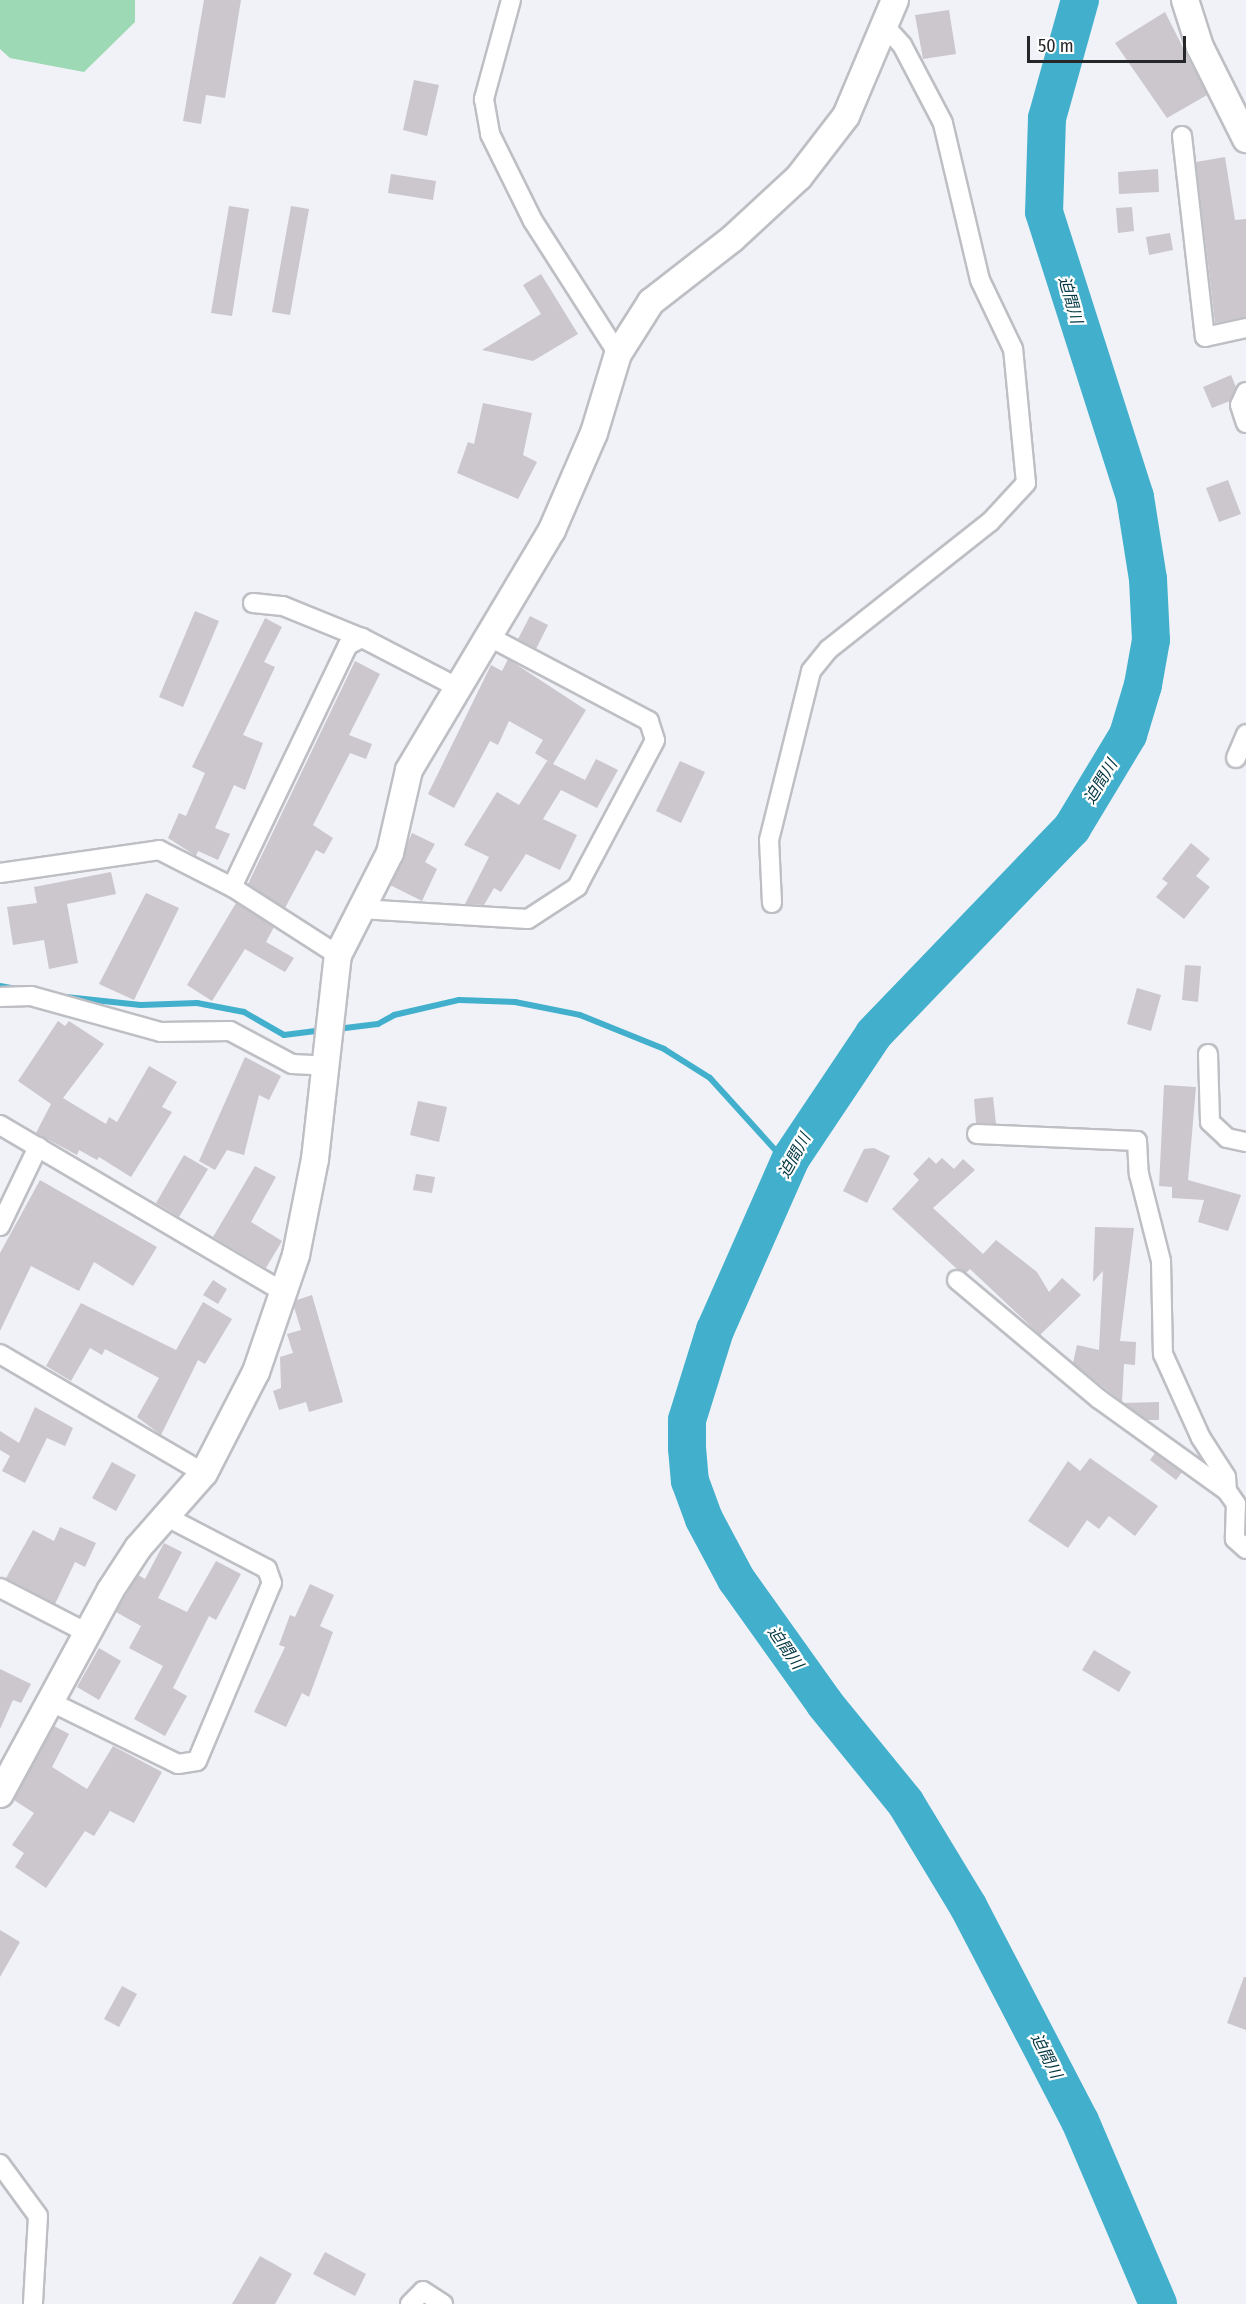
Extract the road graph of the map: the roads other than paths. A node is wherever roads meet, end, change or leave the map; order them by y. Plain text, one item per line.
1 (511, 0) edge
2 (895, 0) edge
3 (1185, 0) edge
4 (886, 27) junction
5 (1182, 136) dead end
6 (1246, 139) edge
7 (1246, 328) edge
8 (618, 354) junction
9 (1246, 392) edge
10 (1246, 423) edge
11 (253, 603) dead end
12 (486, 635) junction
13 (362, 638) junction
14 (457, 687) junction
15 (1246, 734) edge
16 (1236, 758) dead end
17 (0, 873) edge
18 (232, 887) junction
19 (772, 903) dead end
20 (360, 909) junction
21 (338, 955) junction
22 (0, 997) edge
23 (1208, 1054) dead end
24 (327, 1066) junction
25 (0, 1125) edge
26 (977, 1134) dead end
27 (1246, 1142) edge
28 (38, 1147) junction
29 (0, 1226) edge
30 (957, 1280) dead end
31 (284, 1292) junction
32 (0, 1354) edge
33 (204, 1473) junction
34 (1227, 1491) junction
35 (169, 1518) junction
36 (1246, 1549) edge
37 (0, 1588) edge
38 (87, 1634) junction
39 (51, 1702) junction
40 (0, 1792) edge
41 (0, 2164) edge
42 (33, 2304) edge
43 (410, 2304) edge
44 (443, 2304) edge

1 - 8 street
2 - 4 street
3 - 6 street
4 - 8 street
4 - 19 street
5 - 7 street
8 - 12 street
9 - 10 street
11 - 13 street
12 - 14 street
12 - 20 street
13 - 14 street
13 - 18 street
14 - 20 street
15 - 16 street
17 - 18 street
18 - 21 street
20 - 21 street
21 - 24 street
22 - 24 street
23 - 27 street
24 - 31 street
25 - 28 street
26 - 34 street
28 - 29 street
28 - 31 street
30 - 34 street
31 - 33 street
32 - 33 street
33 - 35 street
34 - 36 street
35 - 38 street
35 - 39 street
37 - 38 street
38 - 39 street
39 - 40 street
41 - 42 street
43 - 44 street

